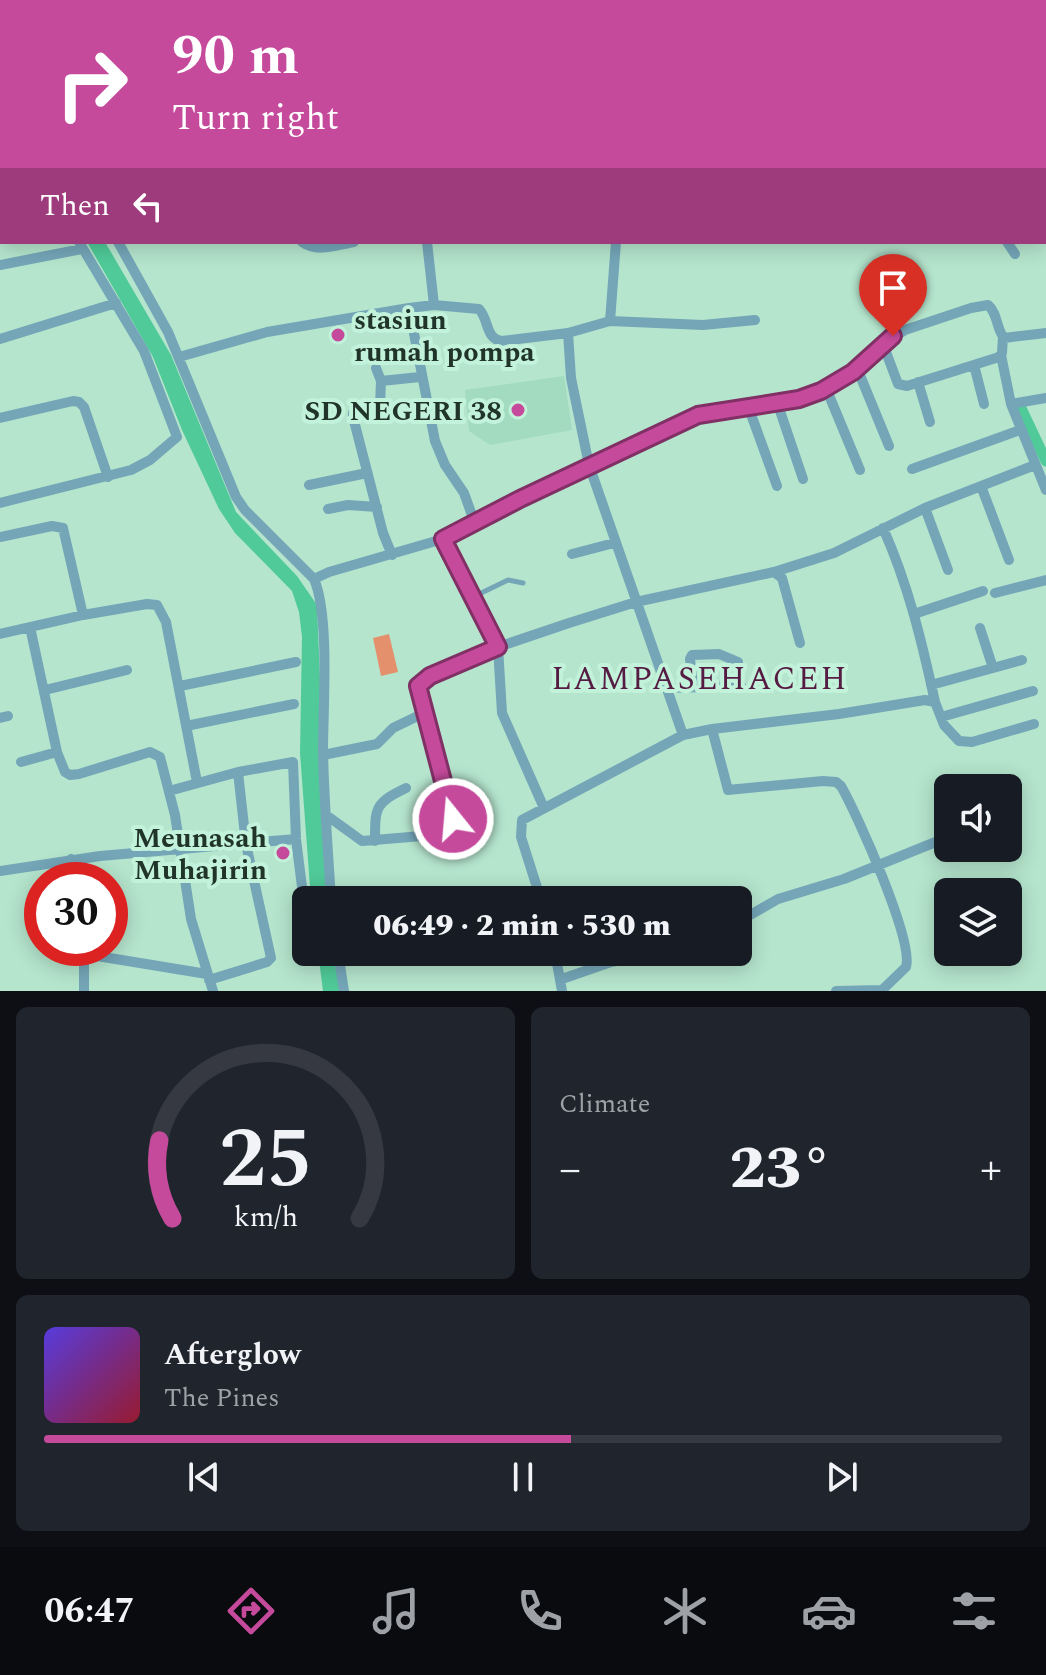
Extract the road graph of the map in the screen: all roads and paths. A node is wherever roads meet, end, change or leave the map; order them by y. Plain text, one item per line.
1 (123, 244) edge
2 (305, 244) edge
3 (342, 244) edge
4 (427, 244) edge
5 (616, 244) edge
6 (1008, 244) edge
7 (80, 245) edge
8 (1015, 254) dead end
9 (0, 265) edge
10 (116, 303) junction
11 (434, 305) junction
12 (409, 308) junction
13 (755, 320) dead end
14 (610, 321) junction
15 (568, 333) junction
16 (1046, 333) edge
17 (1003, 337) junction
18 (0, 339) edge
19 (883, 344) junction
20 (1001, 355) junction
21 (179, 357) junction
22 (974, 365) junction
23 (376, 368) dead end
24 (857, 368) junction
25 (420, 377) junction
26 (381, 381) junction
27 (918, 382) junction
28 (826, 388) junction
29 (1046, 398) edge
30 (777, 402) junction
31 (984, 404) dead end
32 (1011, 404) junction
33 (748, 406) junction
34 (0, 418) edge
35 (930, 422) dead end
36 (1020, 430) junction
37 (889, 446) dead end
38 (589, 465) junction
39 (1035, 465) junction
40 (912, 469) dead end
41 (860, 470) dead end
42 (367, 473) junction
43 (108, 477) junction
44 (803, 479) dead end
45 (309, 485) dead end
46 (777, 486) dead end
47 (981, 486) junction
48 (1046, 490) edge
49 (0, 503) edge
50 (377, 507) junction
51 (925, 508) junction
52 (328, 509) dead end
53 (474, 521) junction
54 (883, 528) junction
55 (0, 537) edge
56 (443, 539) junction
57 (614, 543) junction
58 (572, 554) dead end
59 (392, 555) junction
60 (1009, 560) dead end
61 (948, 570) dead end
62 (774, 572) junction
63 (314, 579) junction
64 (1046, 580) edge
65 (523, 583) dead end
66 (983, 591) dead end
67 (995, 593) dead end
68 (472, 598) junction
69 (636, 602) junction
70 (914, 614) junction
71 (83, 615) junction
72 (30, 627) junction
73 (980, 628) dead end
74 (0, 634) edge
75 (800, 643) dead end
76 (498, 647) junction
77 (1022, 660) dead end
78 (296, 662) dead end
79 (738, 662) dead end
80 (993, 668) junction
81 (127, 670) dead end
82 (931, 685) junction
83 (180, 686) junction
84 (693, 686) junction
85 (741, 686) dead end
86 (667, 688) junction
87 (45, 690) junction
88 (1033, 691) dead end
89 (935, 702) junction
90 (294, 704) dead end
91 (424, 713) junction
92 (941, 717) junction
93 (1034, 724) dead end
94 (186, 726) junction
95 (712, 729) junction
96 (683, 735) junction
97 (57, 752) junction
98 (323, 755) junction
99 (21, 762) dead end
100 (238, 772) junction
101 (197, 782) junction
102 (406, 788) dead end
103 (169, 791) junction
104 (544, 808) junction
105 (326, 815) junction
106 (296, 839) junction
107 (375, 841) junction
108 (934, 842) edge
109 (246, 844) junction
110 (180, 849) junction
111 (71, 859) junction
112 (71, 862) edge
113 (875, 865) junction
114 (0, 871) edge
115 (302, 886) edge
116 (330, 886) edge
117 (537, 886) edge
118 (752, 914) edge
119 (128, 960) edge
120 (84, 966) edge
121 (340, 966) edge
122 (559, 966) edge
123 (599, 966) edge
124 (208, 977) junction
125 (562, 979) junction
126 (881, 990) edge
127 (84, 991) edge
128 (213, 991) edge
129 (344, 991) edge
130 (562, 991) edge
131 (836, 991) edge

1 - 21 street
2 - 3 street
4 - 11 street
5 - 14 street
6 - 8 street
7 - 9 street
7 - 10 street
10 - 18 street
10 - 43 street
11 - 12 street
11 - 15 street
12 - 21 street
12 - 25 street
13 - 14 street
14 - 15 street
15 - 38 street
16 - 17 street
17 - 19 street
17 - 20 street
19 - 24 street
19 - 27 street
20 - 22 street
20 - 32 street
21 - 63 street
22 - 27 street
22 - 31 street
23 - 26 street
24 - 28 street
24 - 37 street
25 - 26 street
25 - 53 street
26 - 42 street
27 - 35 street
28 - 30 street
28 - 41 street
29 - 32 street
30 - 33 street
30 - 44 street
32 - 36 street
33 - 38 street
33 - 46 street
34 - 43 street
36 - 39 street
36 - 40 street
38 - 53 street
38 - 57 street
39 - 47 street
39 - 48 street
42 - 45 street
42 - 50 street
43 - 49 street
47 - 51 street
47 - 60 street
50 - 52 street
50 - 59 street
51 - 54 street
51 - 61 street
53 - 56 street
54 - 62 street
54 - 70 street
55 - 71 street
56 - 59 street
56 - 68 street
57 - 58 street
57 - 69 street
59 - 63 street
62 - 69 street
62 - 75 street
63 - 98 street
64 - 67 street
65 - 68 lane
66 - 70 street
68 - 76 street
69 - 76 street
69 - 86 street
70 - 82 street
71 - 72 street
71 - 83 street
72 - 74 street
72 - 87 street
73 - 80 street
76 - 91 street
76 - 104 street
77 - 80 street
78 - 83 street
79 - 84 street
80 - 82 street
81 - 87 street
82 - 89 street
83 - 94 street
84 - 85 street
84 - 86 street
86 - 96 street
87 - 97 street
88 - 92 street
89 - 92 street
89 - 95 street
90 - 94 street
91 - 98 street
91 - 107 street
92 - 93 street
94 - 101 street
95 - 96 street
95 - 113 street
96 - 104 street
97 - 99 street
97 - 103 street
98 - 105 street
100 - 101 street
100 - 106 street
100 - 109 street
101 - 103 street
102 - 107 street
103 - 110 street
104 - 117 street
105 - 107 street
105 - 116 street
106 - 109 street
106 - 115 street
108 - 113 street
109 - 110 street
109 - 124 street
110 - 111 street
110 - 124 street
111 - 112 street
111 - 114 street
113 - 118 street
113 - 126 street
119 - 124 street
120 - 127 street
121 - 129 street
122 - 125 street
123 - 125 street
124 - 128 street
125 - 130 street
126 - 131 street

